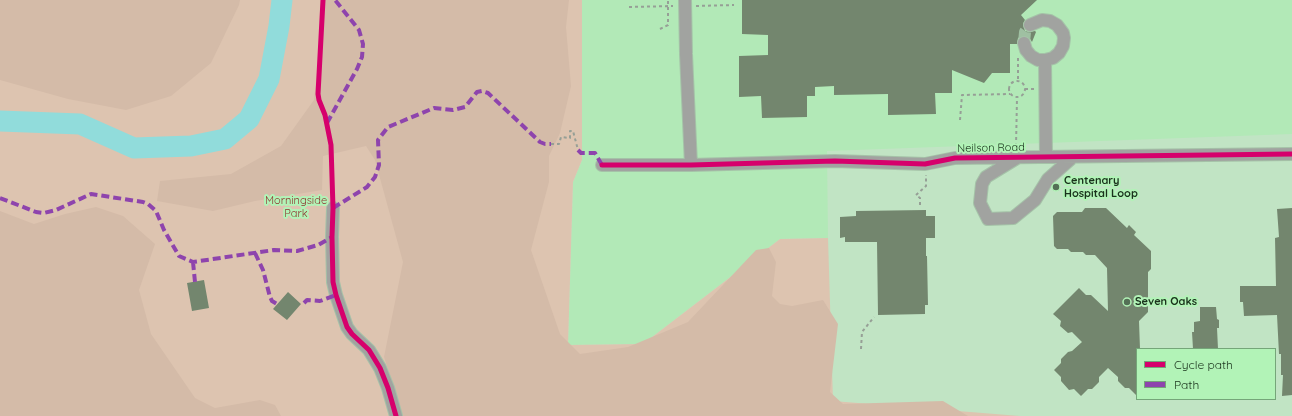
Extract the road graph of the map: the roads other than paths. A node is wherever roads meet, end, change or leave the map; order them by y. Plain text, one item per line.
1 (685, 3) edge
2 (1030, 25) dead end
3 (1024, 43) dead end
4 (1045, 60) junction
5 (1292, 154) edge
6 (1046, 157) junction
7 (1072, 157) junction
8 (1017, 158) junction
9 (602, 165) dead end
10 (691, 165) junction
11 (333, 208) dead end
12 (396, 416) edge

1 - 10 street
2 - 4 street
3 - 4 street
4 - 6 street
5 - 7 street, Neilson Road
6 - 7 street, Neilson Road
6 - 8 street, Neilson Road
7 - 8 street
8 - 10 street, Neilson Road
9 - 10 street, Neilson Road
11 - 12 street

